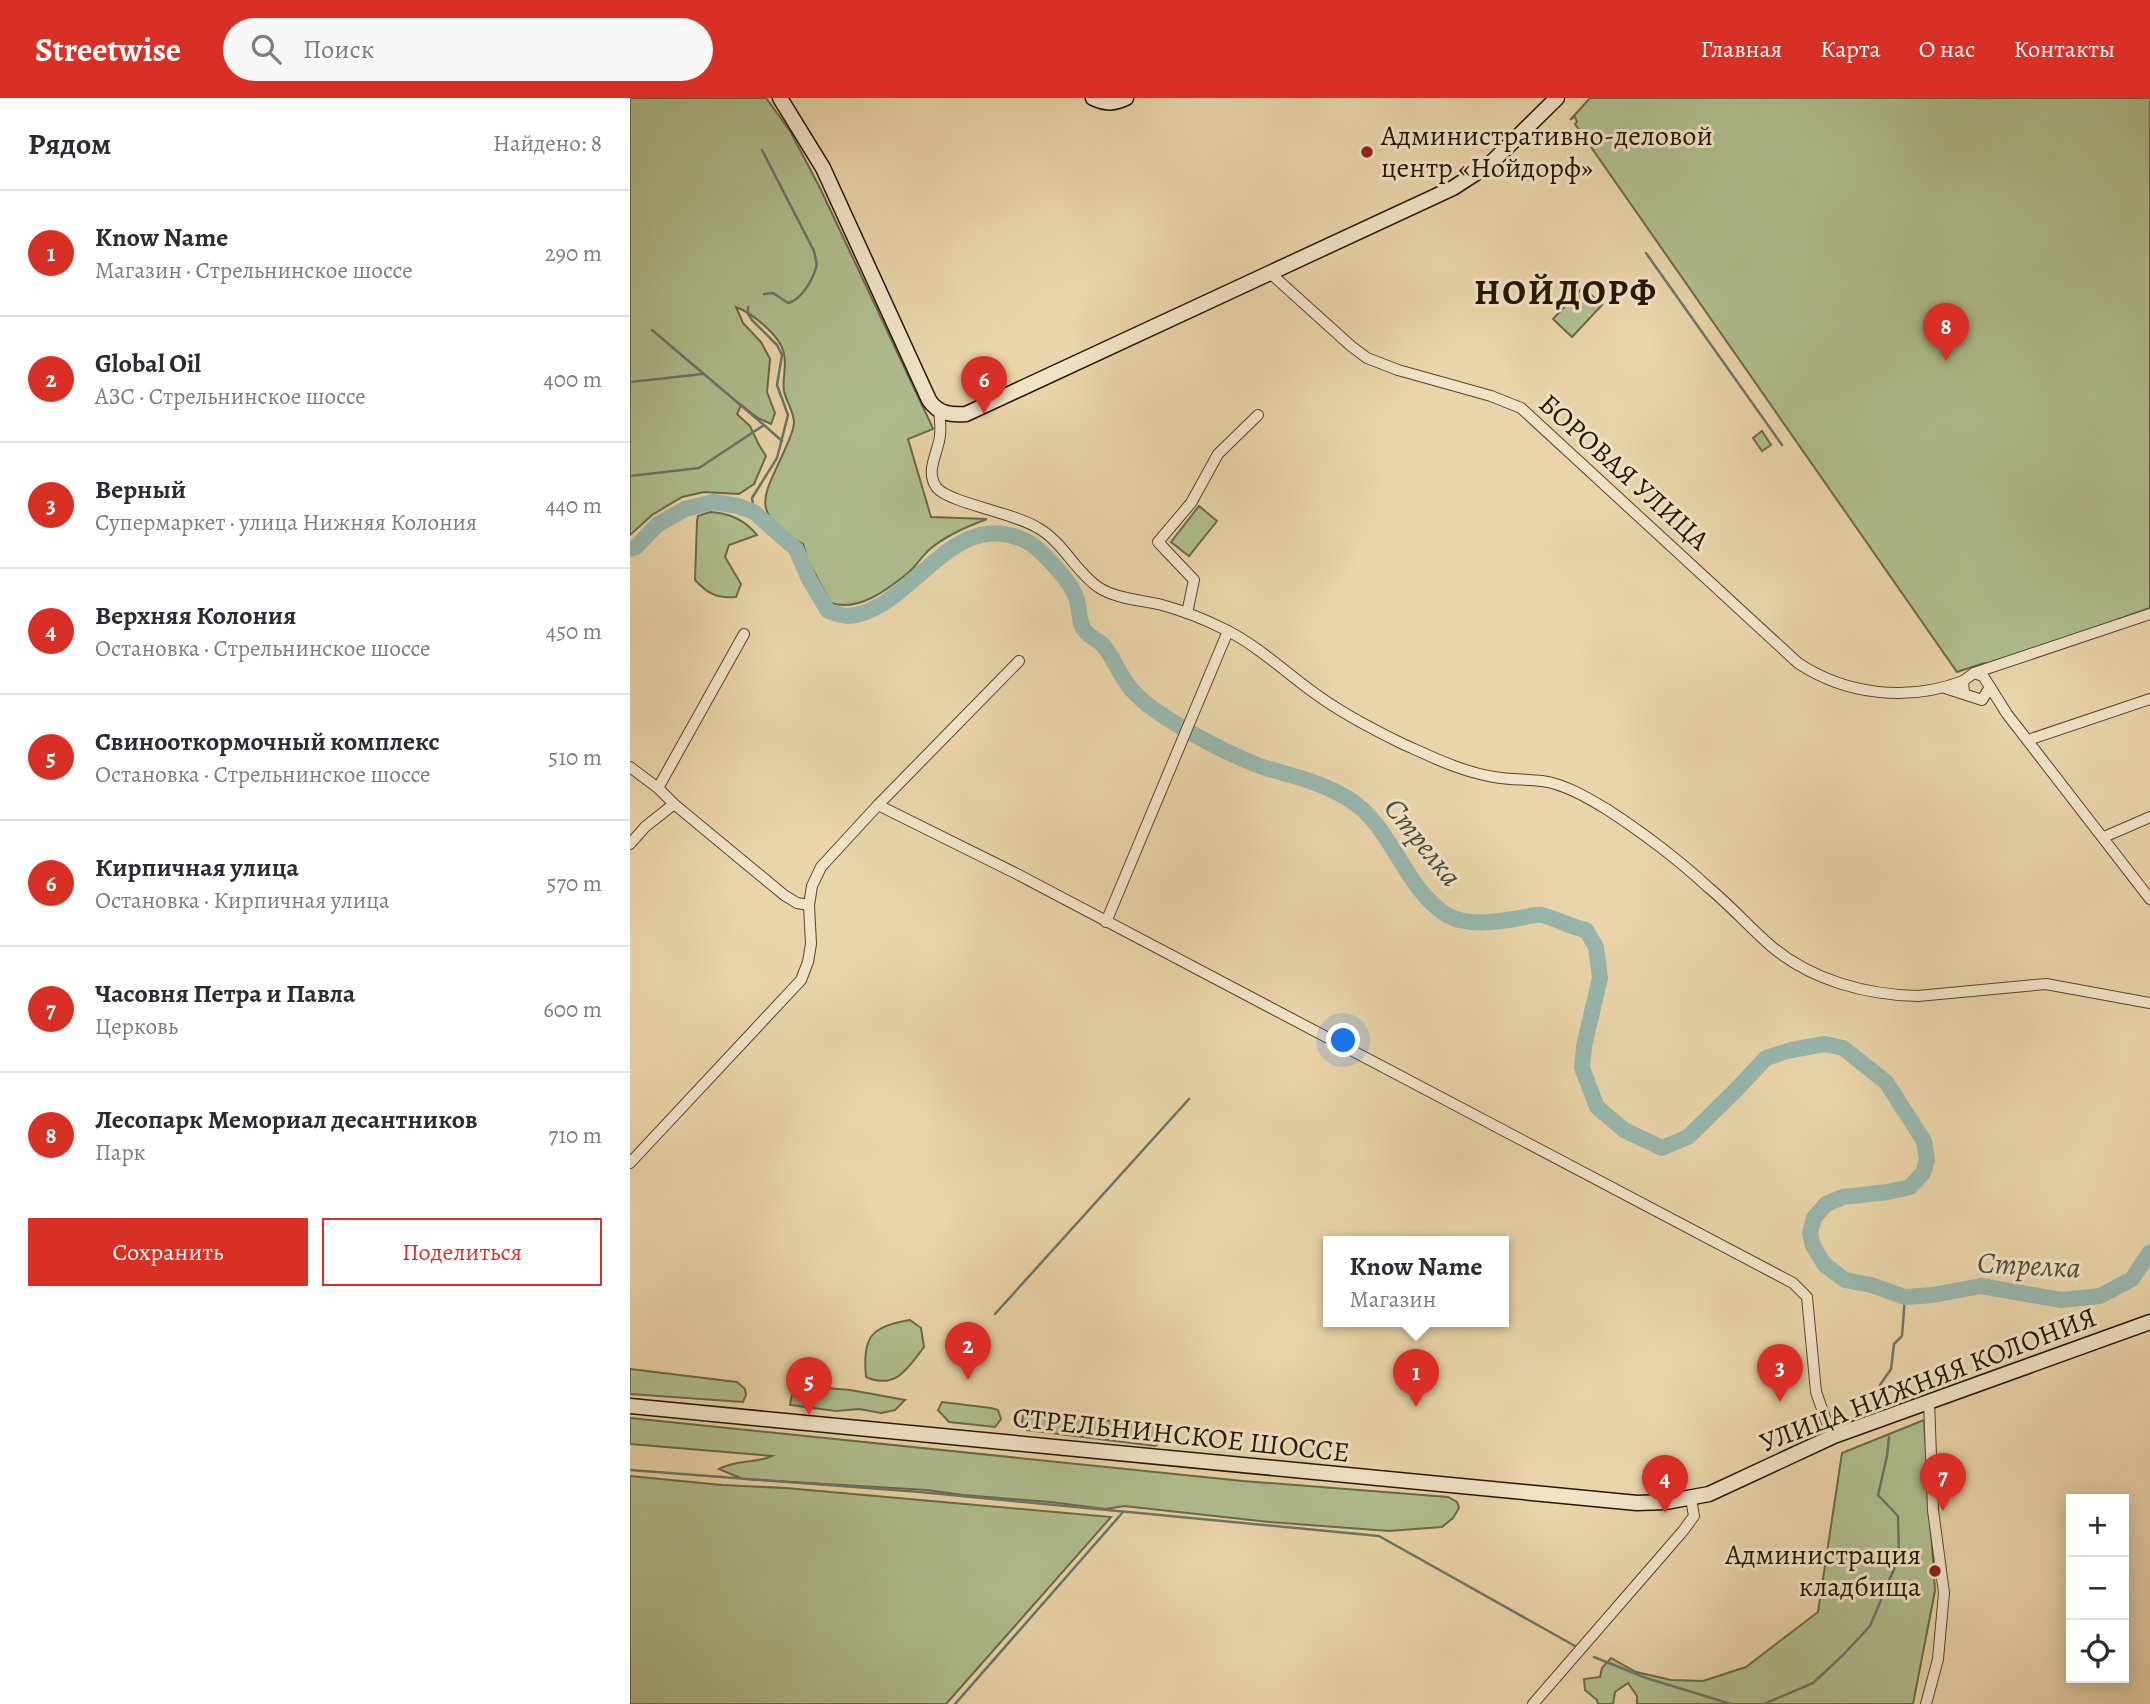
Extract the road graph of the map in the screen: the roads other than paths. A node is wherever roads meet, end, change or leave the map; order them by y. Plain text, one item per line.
1 (780, 98) edge
2 (1093, 98) edge
3 (1126, 98) edge
4 (1557, 98) edge
5 (1270, 273) junction
6 (944, 413) junction
7 (1258, 415) dead end
8 (1187, 613) junction
9 (2150, 614) edge
10 (1228, 631) junction
11 (744, 634) dead end
12 (1019, 661) dead end
13 (1987, 669) junction
14 (1974, 673) junction
15 (1963, 681) junction
16 (1989, 684) junction
17 (1945, 688) junction
18 (1964, 694) junction
19 (2150, 699) edge
20 (1982, 700) junction
21 (2007, 714) junction
22 (2028, 740) junction
23 (630, 767) edge
24 (658, 788) junction
25 (674, 804) junction
26 (878, 805) junction
27 (2150, 817) edge
28 (2104, 837) junction
29 (630, 844) edge
30 (2150, 899) edge
31 (808, 905) junction
32 (1106, 922) junction
33 (2150, 1003) edge
34 (630, 1163) edge
35 (2150, 1322) edge
36 (1929, 1401) junction
37 (630, 1406) edge
38 (1834, 1436) junction
39 (1726, 1488) joint
40 (1691, 1499) junction
41 (1533, 1704) edge
42 (1926, 1704) edge

1 - 6 main road
2 - 3 main road
4 - 5 main road
5 - 6 main road
5 - 17 street, БОРОВАЯ УЛИЦА
6 - 8 street
7 - 8 street
8 - 10 street
9 - 13 street
10 - 32 street
10 - 33 street
11 - 24 street
12 - 26 street
13 - 14 street
13 - 16 street
14 - 15 street
14 - 16 street
15 - 17 street, БОРОВАЯ УЛИЦА
15 - 18 street
16 - 20 street
16 - 21 street
17 - 18 street, БОРОВАЯ УЛИЦА
18 - 20 street
19 - 22 street
20 - 21 street
21 - 22 street
22 - 28 street
23 - 24 street
24 - 25 street
25 - 29 street
25 - 31 street
26 - 31 street
26 - 32 street
27 - 28 street
28 - 30 street
31 - 34 street
32 - 38 street
35 - 36 main road, УЛИЦА НИЖНЯЯ КОЛОНИЯ
36 - 38 main road, УЛИЦА НИЖНЯЯ КОЛОНИЯ
36 - 42 street
37 - 40 main road, СТРЕЛЬНИНСКОЕ ШОССЕ
38 - 39 main road, УЛИЦА НИЖНЯЯ КОЛОНИЯ
39 - 40 main road, СТРЕЛЬНИНСКОЕ ШОССЕ
40 - 41 street

